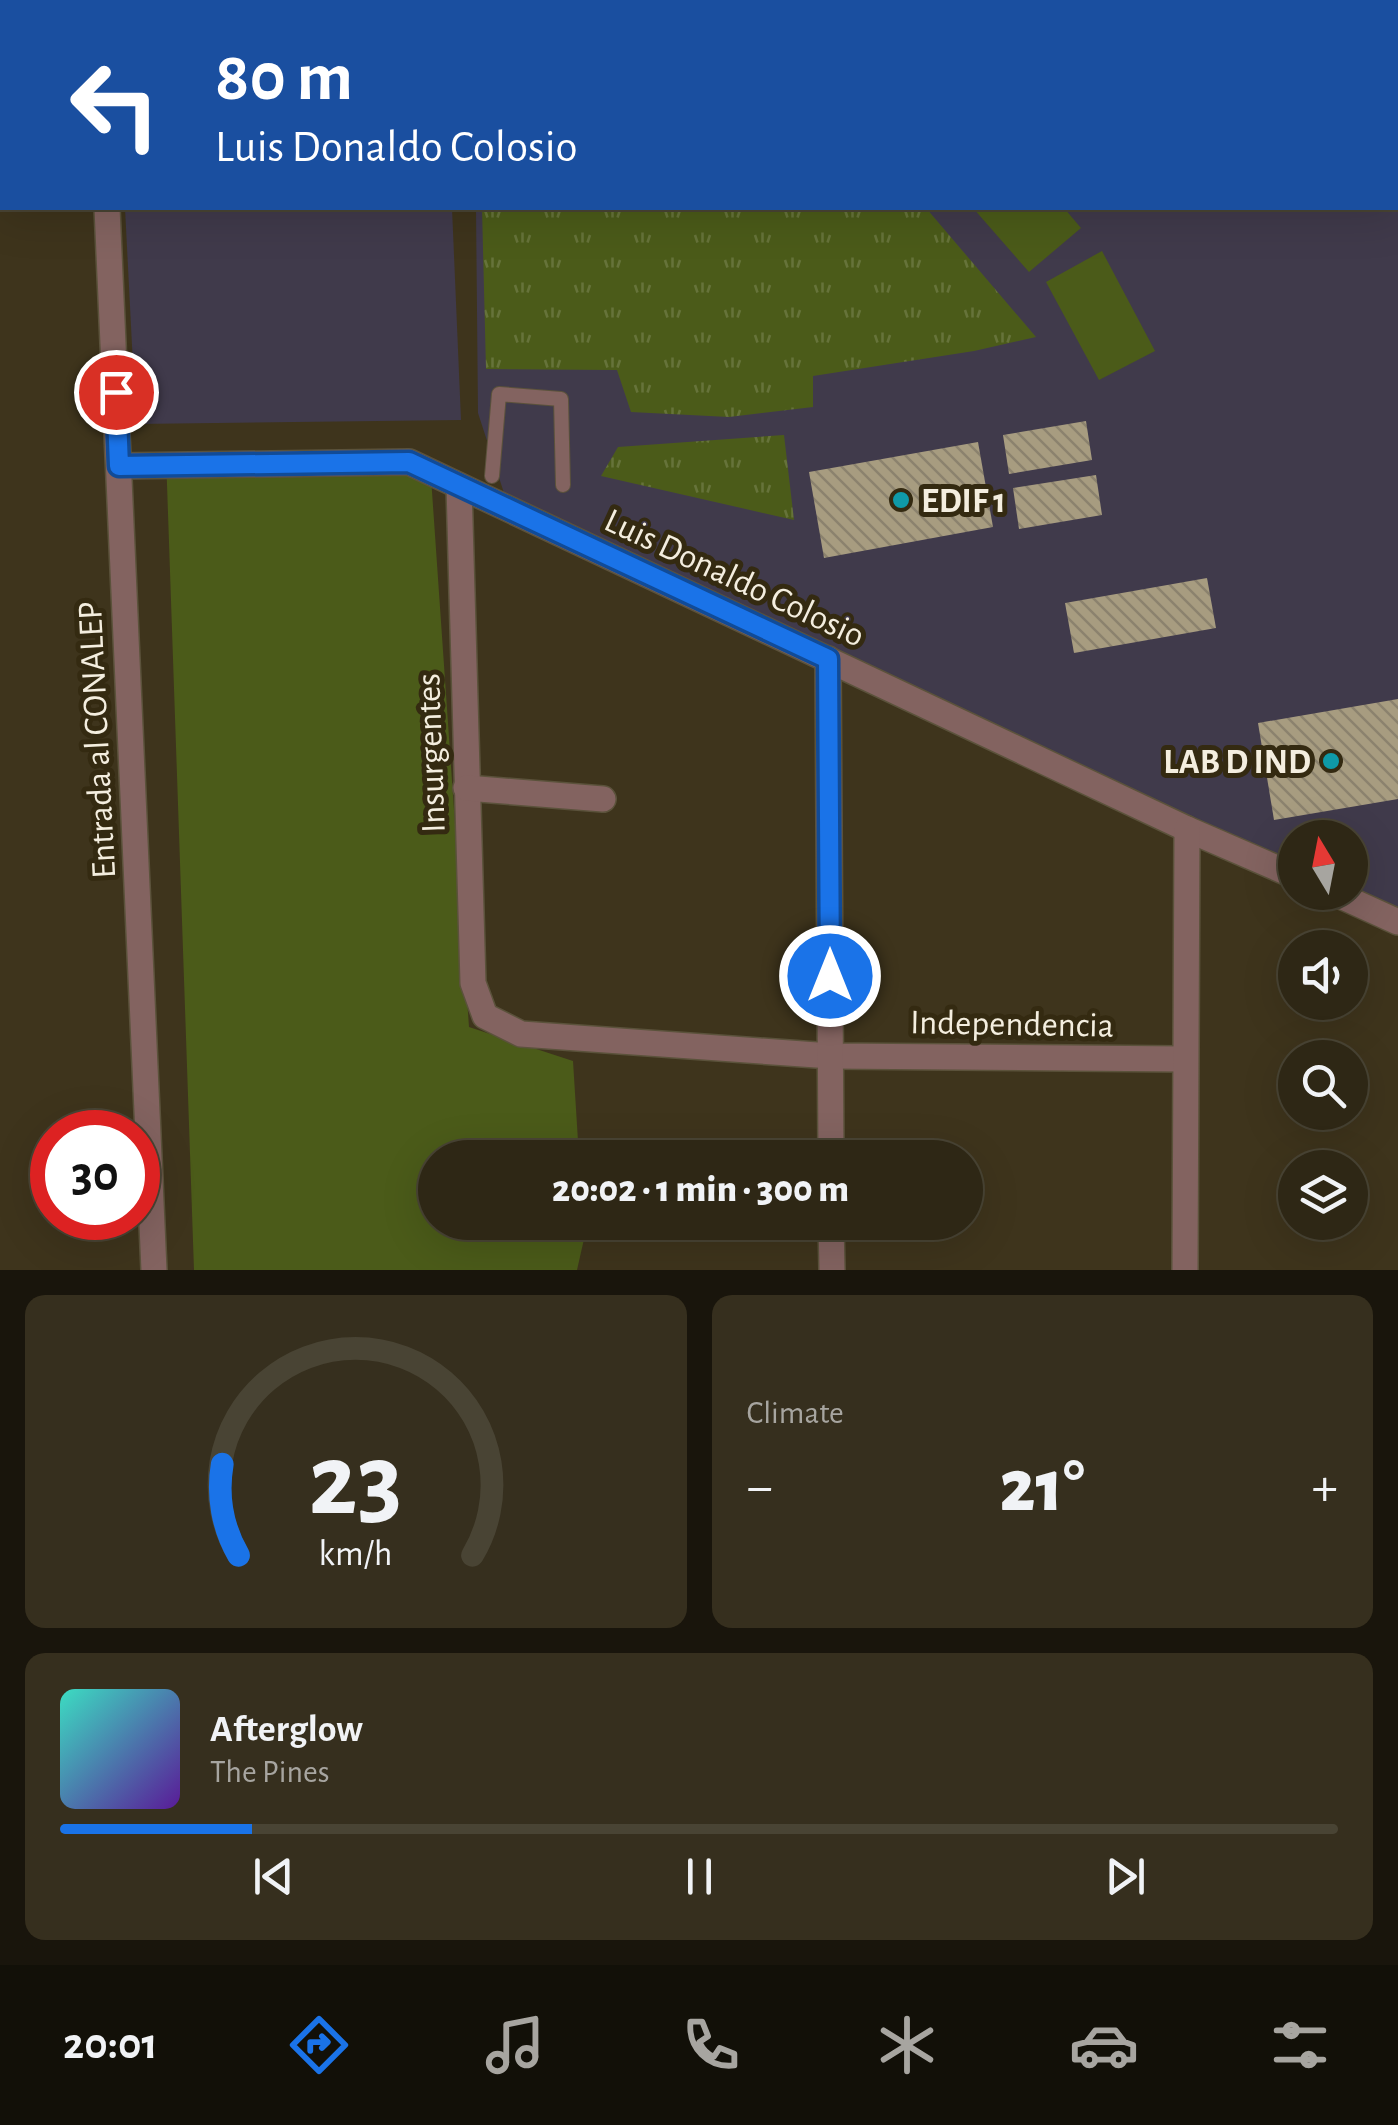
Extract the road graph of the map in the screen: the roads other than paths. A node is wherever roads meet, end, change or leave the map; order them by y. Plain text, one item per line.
1 (108, 210) edge
2 (119, 466) junction
3 (492, 476) dead end
4 (563, 485) dead end
5 (459, 486) junction
6 (828, 659) junction
7 (466, 788) junction
8 (603, 799) dead end
9 (1187, 829) junction
10 (1278, 869) edge
11 (1368, 908) edge
12 (1398, 922) edge
13 (485, 1016) joint
14 (830, 1056) junction
15 (1184, 1059) junction
16 (831, 1140) edge
17 (831, 1240) edge
18 (154, 1270) edge
19 (832, 1270) edge
20 (1185, 1270) edge

1 - 2 street, Entrada al CONALEP
2 - 5 street, Luis Donaldo Colosio
2 - 18 street, Entrada al CONALEP
3 - 4 lane
5 - 6 street, Luis Donaldo Colosio
5 - 7 street, Insurgentes
6 - 9 street, Luis Donaldo Colosio
6 - 14 street
7 - 8 street
7 - 13 street, Insurgentes
9 - 10 street, Luis Donaldo Colosio
9 - 15 street
11 - 12 street
13 - 14 street, Independencia
14 - 15 street, Independencia
14 - 16 street
15 - 20 street
17 - 19 street

